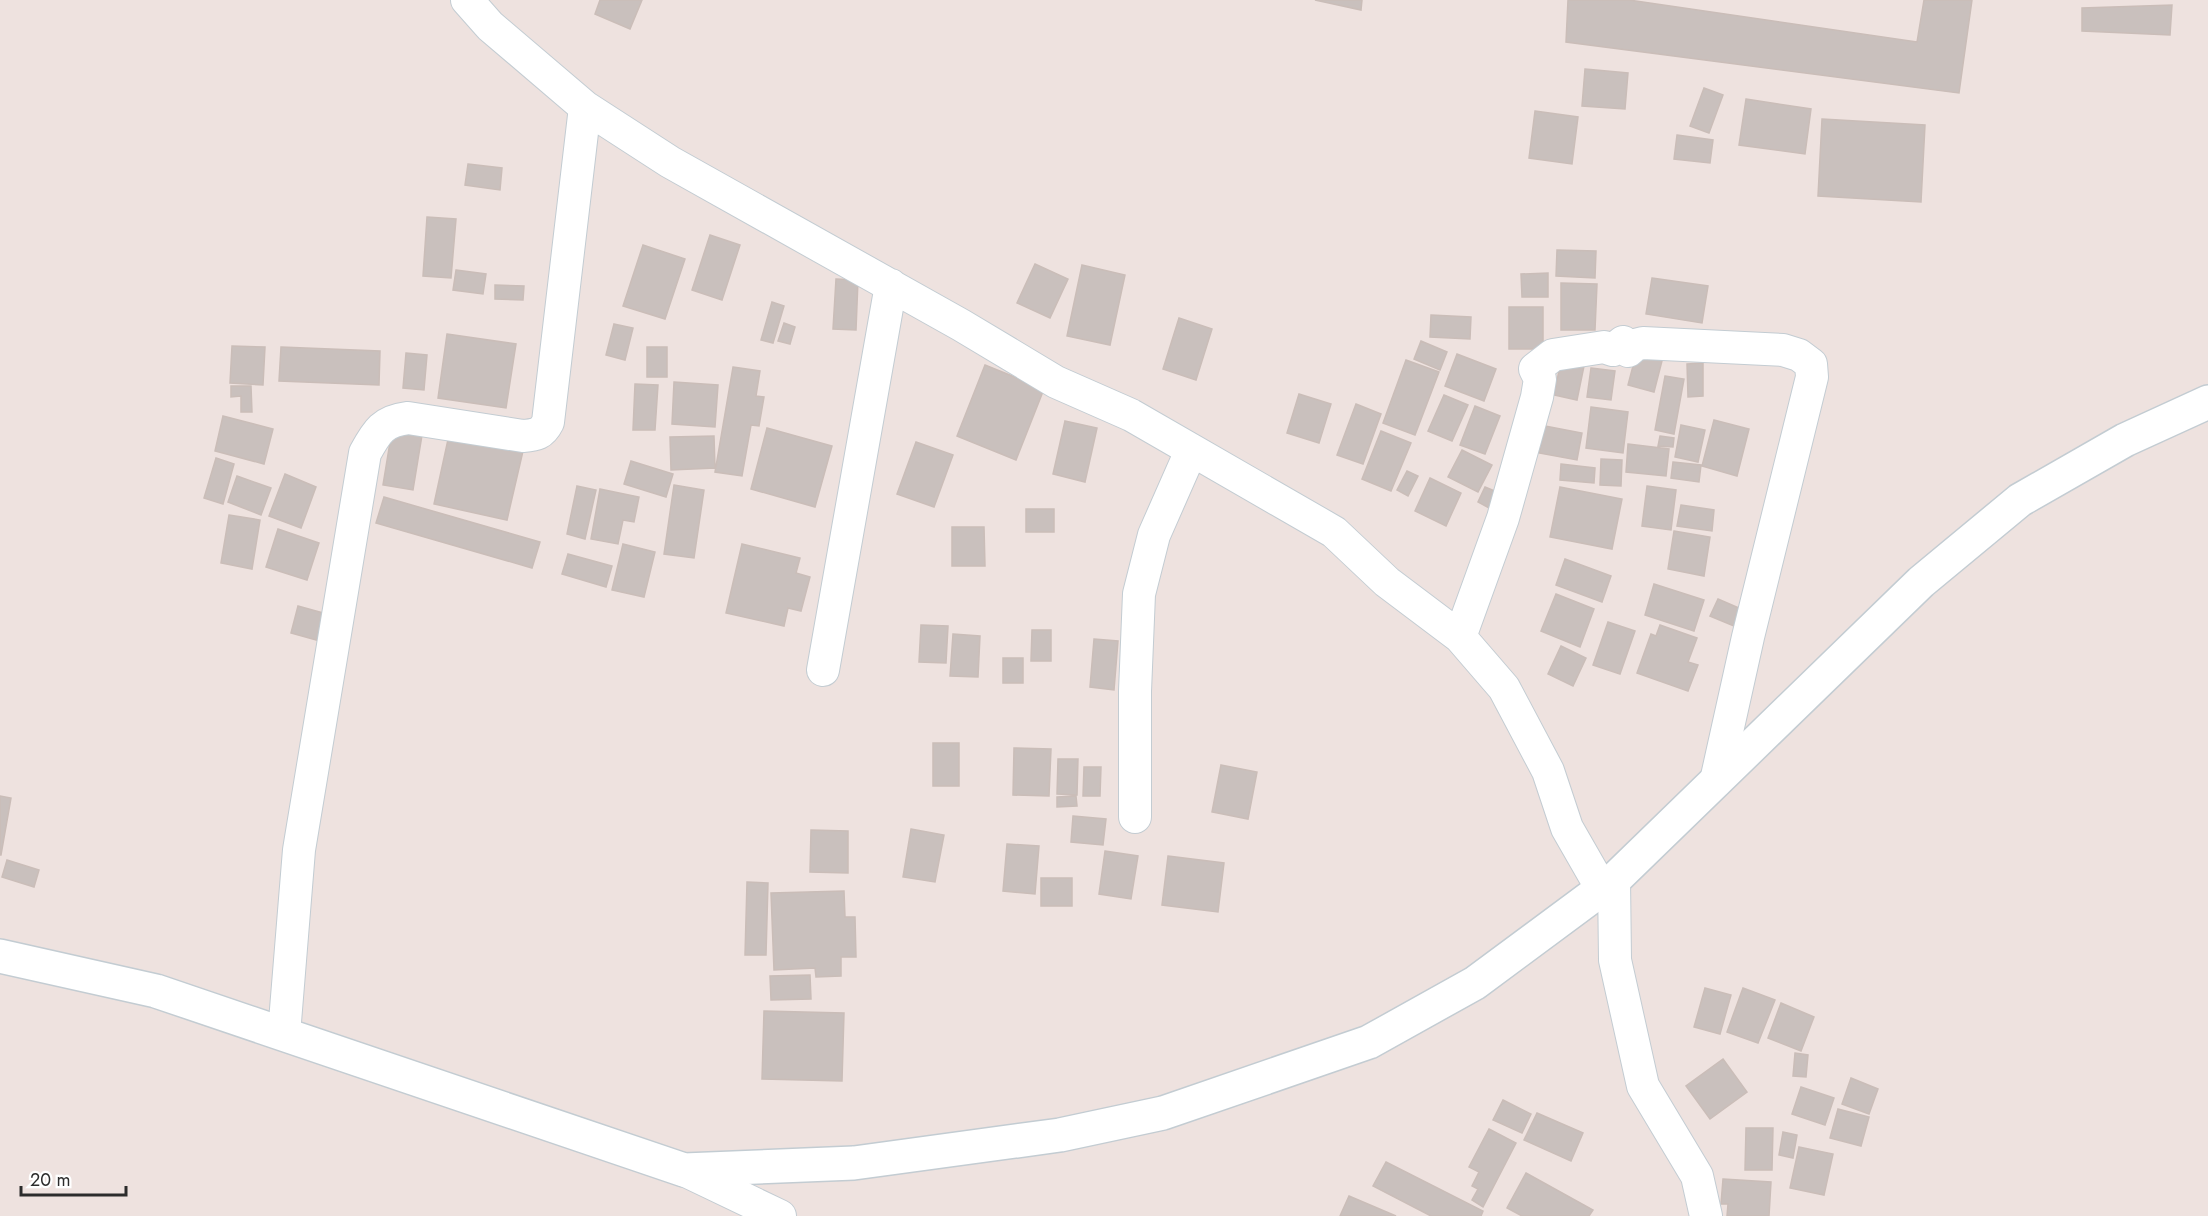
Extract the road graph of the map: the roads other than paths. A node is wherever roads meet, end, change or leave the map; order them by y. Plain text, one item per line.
1 (467, 0) edge
2 (585, 107) junction
3 (891, 285) junction
4 (2208, 402) edge
5 (1191, 451) junction
6 (1460, 637) junction
7 (823, 670) dead end
8 (1716, 781) junction
9 (1135, 817) dead end
10 (1608, 885) junction
11 (0, 956) edge
12 (284, 1034) junction
13 (684, 1170) junction
14 (780, 1216) edge
15 (1706, 1216) edge

1 - 2 street
2 - 3 street
2 - 12 street
3 - 5 street
3 - 7 street
4 - 8 street
5 - 6 street
5 - 9 street
6 - 8 street
6 - 10 street
8 - 10 street
10 - 13 street
10 - 15 street
11 - 12 street
12 - 13 street
13 - 14 street

